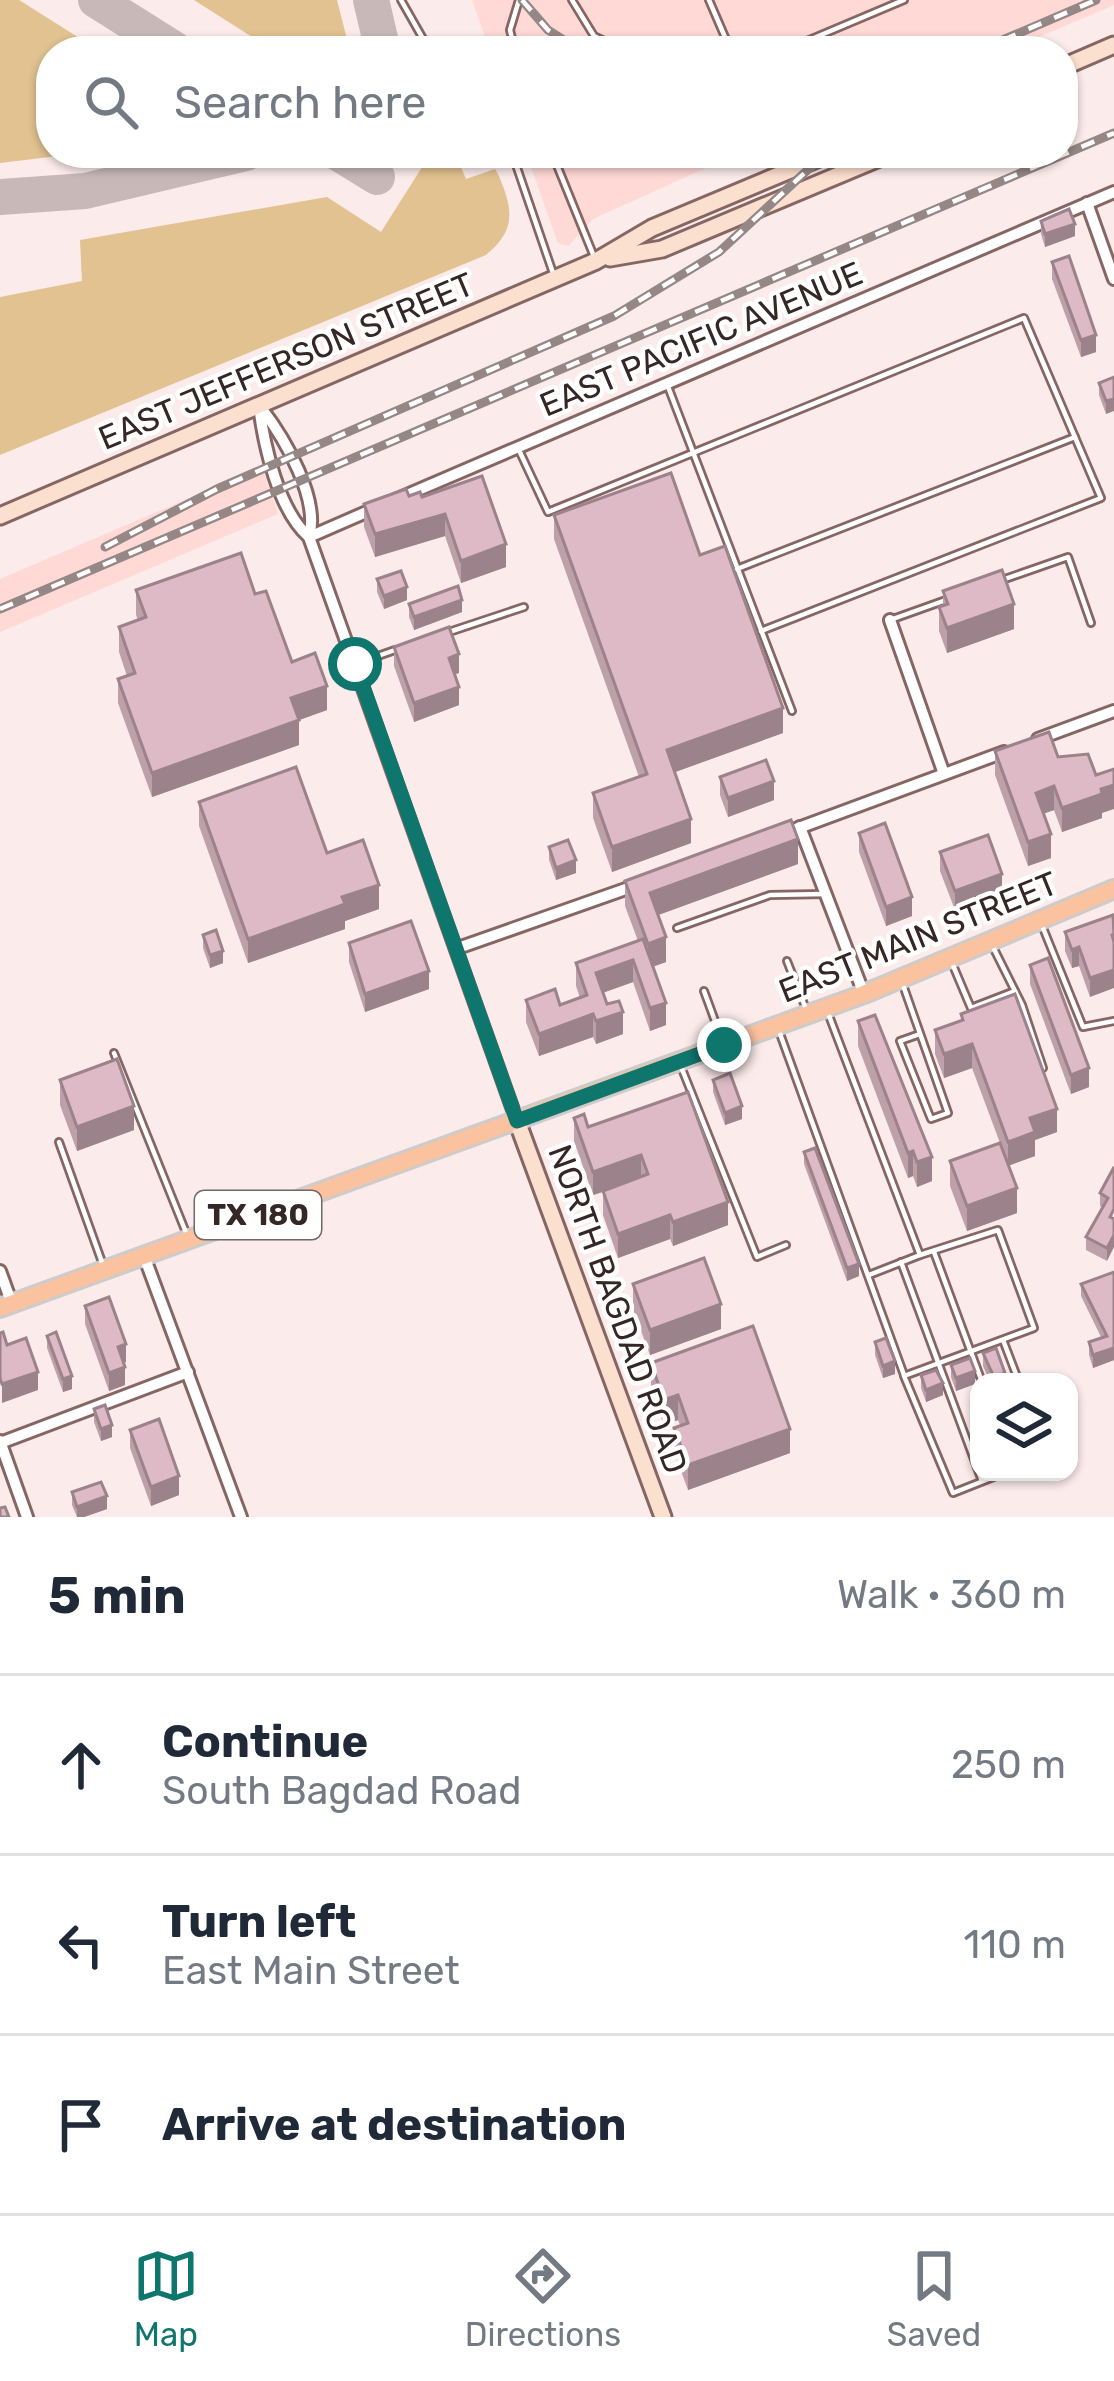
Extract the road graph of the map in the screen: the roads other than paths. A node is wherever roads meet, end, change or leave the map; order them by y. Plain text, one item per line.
1 (401, 0) edge
2 (520, 0) edge
3 (572, 0) edge
4 (710, 0) edge
5 (904, 0) edge
6 (417, 36) edge
7 (512, 36) edge
8 (594, 36) edge
9 (725, 36) edge
10 (818, 36) edge
11 (1114, 45) edge
12 (1078, 61) edge
13 (517, 168) edge
14 (558, 168) edge
15 (795, 168) edge
16 (855, 168) edge
17 (1114, 191) edge
18 (1087, 202) junction
19 (596, 261) junction
20 (554, 279) junction
21 (1114, 279) edge
22 (667, 383) junction
23 (260, 406) junction
24 (1075, 437) junction
25 (518, 447) junction
26 (693, 454) junction
27 (0, 516) edge
28 (309, 537) junction
29 (736, 568) junction
30 (1001, 580) edge
31 (956, 596) edge
32 (524, 607) dead end
33 (890, 620) joint
34 (1091, 623) dead end
35 (761, 631) junction
36 (446, 633) edge
37 (406, 646) edge
38 (355, 664) junction
39 (792, 711) dead end
40 (1114, 711) edge
41 (944, 774) junction
42 (800, 827) junction
43 (778, 835) edge
44 (650, 880) edge
45 (825, 894) junction
46 (1112, 895) edge
47 (1040, 922) junction
48 (677, 928) dead end
49 (991, 944) junction
50 (458, 948) junction
51 (951, 960) junction
52 (787, 961) dead end
53 (901, 980) junction
54 (704, 991) dead end
55 (1015, 991) junction
56 (864, 994) junction
57 (817, 1011) junction
58 (1114, 1021) edge
59 (776, 1026) junction
60 (920, 1034) junction
61 (724, 1045) junction
62 (114, 1053) dead end
63 (680, 1061) junction
64 (1043, 1068) edge
65 (517, 1121) junction
66 (59, 1142) dead end
67 (188, 1240) junction
68 (786, 1245) dead end
69 (933, 1250) junction
70 (920, 1255) junction
71 (144, 1256) junction
72 (902, 1262) junction
73 (105, 1270) junction
74 (0, 1271) edge
75 (869, 1275) junction
76 (6, 1306) edge
77 (1003, 1340) junction
78 (970, 1352) junction
79 (938, 1363) junction
80 (188, 1372) junction
81 (978, 1373) edge
82 (1016, 1373) edge
83 (904, 1376) junction
84 (0, 1442) edge
85 (970, 1449) edge
86 (982, 1481) edge
87 (27, 1517) edge
88 (241, 1517) edge
89 (663, 1517) edge

1 - 6 lane
2 - 7 lane
3 - 8 lane
4 - 9 lane
5 - 10 lane
11 - 12 main road
13 - 20 lane
14 - 19 lane
15 - 19 main road, EAST JEFFERSON STREET
16 - 19 main road, EAST JEFFERSON STREET
17 - 18 street, EAST PACIFIC AVENUE
18 - 21 street
18 - 22 street, EAST PACIFIC AVENUE
19 - 20 main road, EAST JEFFERSON STREET
20 - 23 main road, EAST JEFFERSON STREET
22 - 25 street, EAST PACIFIC AVENUE
22 - 26 lane
23 - 27 main road, EAST JEFFERSON STREET
23 - 28 street
23 - 28 street
24 - 26 lane
24 - 29 lane
24 - 35 lane
25 - 26 lane
25 - 28 street, EAST PACIFIC AVENUE
26 - 29 lane
28 - 38 street
29 - 35 lane
30 - 34 lane
31 - 33 lane
32 - 36 lane
33 - 41 street
35 - 39 lane
37 - 38 lane
38 - 50 street
40 - 41 street
41 - 42 street
42 - 43 street
42 - 45 street
44 - 50 street
45 - 48 lane
45 - 56 street
46 - 47 main road, EAST MAIN STREET / TX 180
47 - 49 main road, EAST MAIN STREET / TX 180
47 - 58 lane
49 - 51 main road, EAST MAIN STREET / TX 180
49 - 55 lane
50 - 65 street
51 - 53 main road, EAST MAIN STREET / TX 180
51 - 55 lane
52 - 57 lane
53 - 56 main road, EAST MAIN STREET / TX 180
53 - 60 lane
54 - 61 lane
55 - 64 lane
56 - 57 main road, EAST MAIN STREET / TX 180
57 - 59 main road, EAST MAIN STREET / TX 180
57 - 70 lane
59 - 61 main road, EAST MAIN STREET / TX 180
59 - 75 lane
60 - 60 lane
61 - 63 main road, EAST MAIN STREET / TX 180
62 - 67 lane
63 - 65 main road, EAST MAIN STREET / TX 180
63 - 68 lane
65 - 67 main road, EAST MAIN STREET / TX 180
65 - 89 main road, NORTH BAGDAD ROAD
66 - 73 lane
67 - 71 main road, EAST MAIN STREET / TX 180
69 - 70 lane
69 - 77 lane
69 - 78 lane
70 - 72 lane
71 - 73 main road, EAST MAIN STREET / TX 180
71 - 80 street
72 - 75 lane
72 - 79 lane
73 - 76 main road, EAST MAIN STREET / TX 180
74 - 76 street
75 - 83 lane
77 - 78 lane
77 - 82 lane
78 - 79 lane
78 - 81 lane
79 - 83 lane
79 - 85 lane
80 - 84 street
80 - 88 street
83 - 86 lane
84 - 87 street

